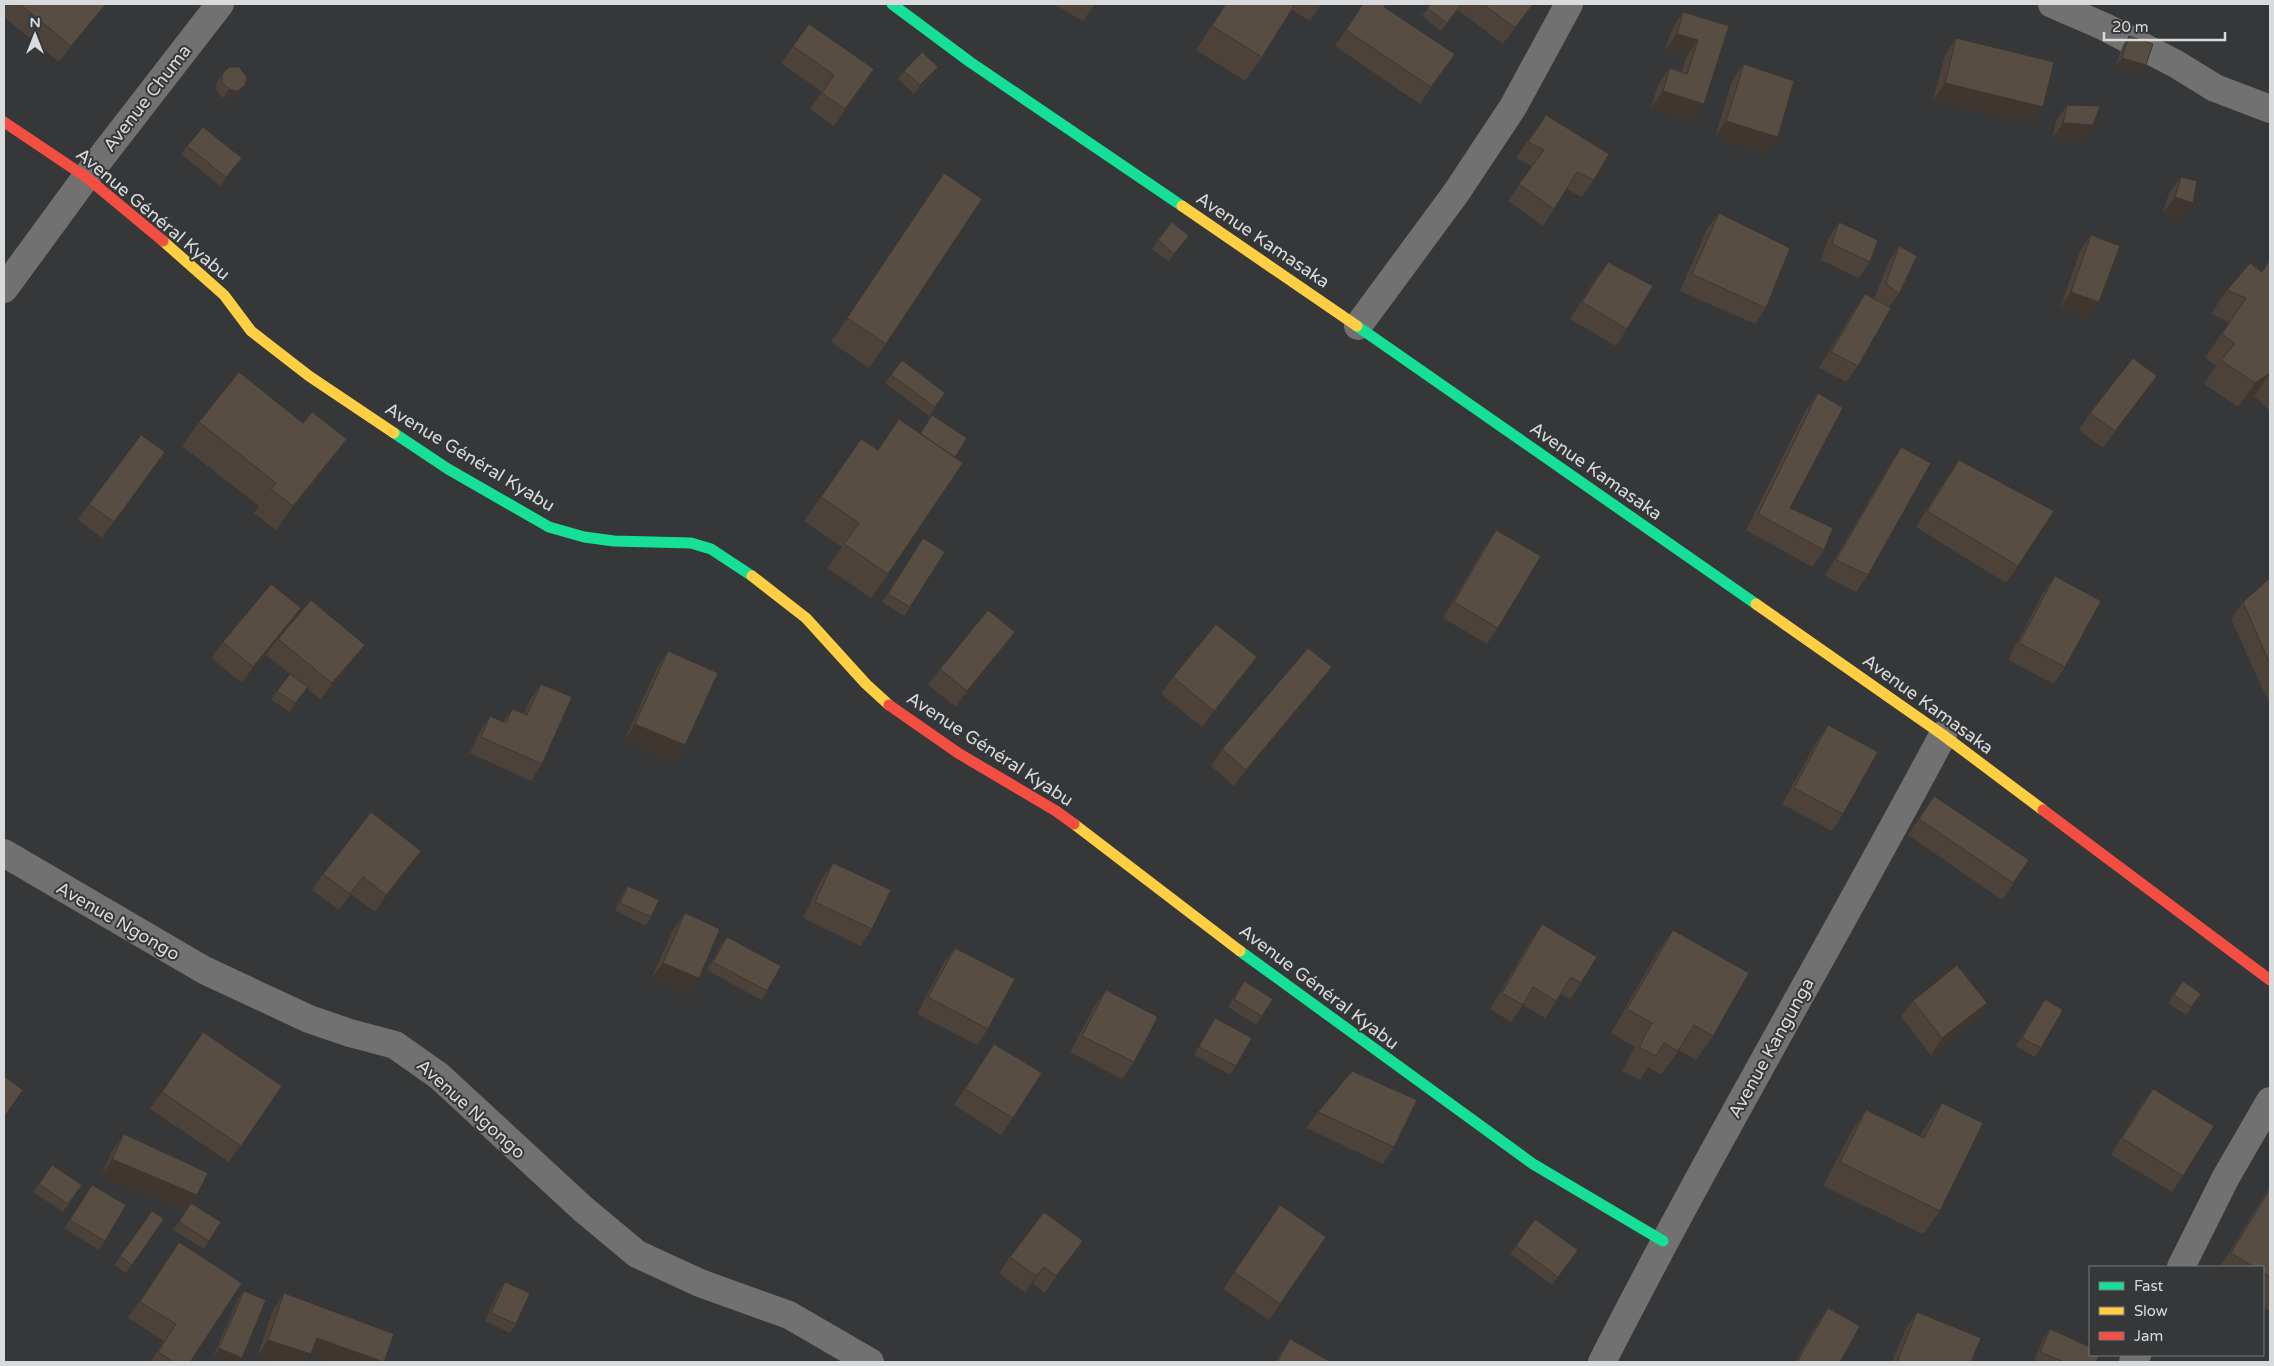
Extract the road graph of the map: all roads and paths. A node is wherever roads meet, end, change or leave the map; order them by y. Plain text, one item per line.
1 (220, 4) edge
2 (892, 4) edge
3 (1569, 4) edge
4 (2052, 4) edge
5 (2270, 109) edge
6 (4, 122) edge
7 (86, 176) junction
8 (4, 289) edge
9 (1358, 326) junction
10 (1943, 735) junction
11 (4, 853) edge
12 (2270, 980) edge
13 (2270, 1101) edge
14 (1663, 1241) junction
15 (2182, 1266) edge
16 (870, 1362) edge
17 (1602, 1362) edge

1 - 7 street, Avenue Chuma
2 - 9 street, Avenue Kamasaka
3 - 9 street
4 - 5 street
6 - 7 street, Avenue Général Kyabu
7 - 8 street, Avenue Chuma
7 - 14 street, Avenue Général Kyabu
9 - 10 street, Avenue Kamasaka
10 - 12 street, Avenue Kamasaka
10 - 14 street, Avenue Kangunga
11 - 16 street, Avenue Ngongo
13 - 15 street
14 - 17 street, Avenue Kangunga

